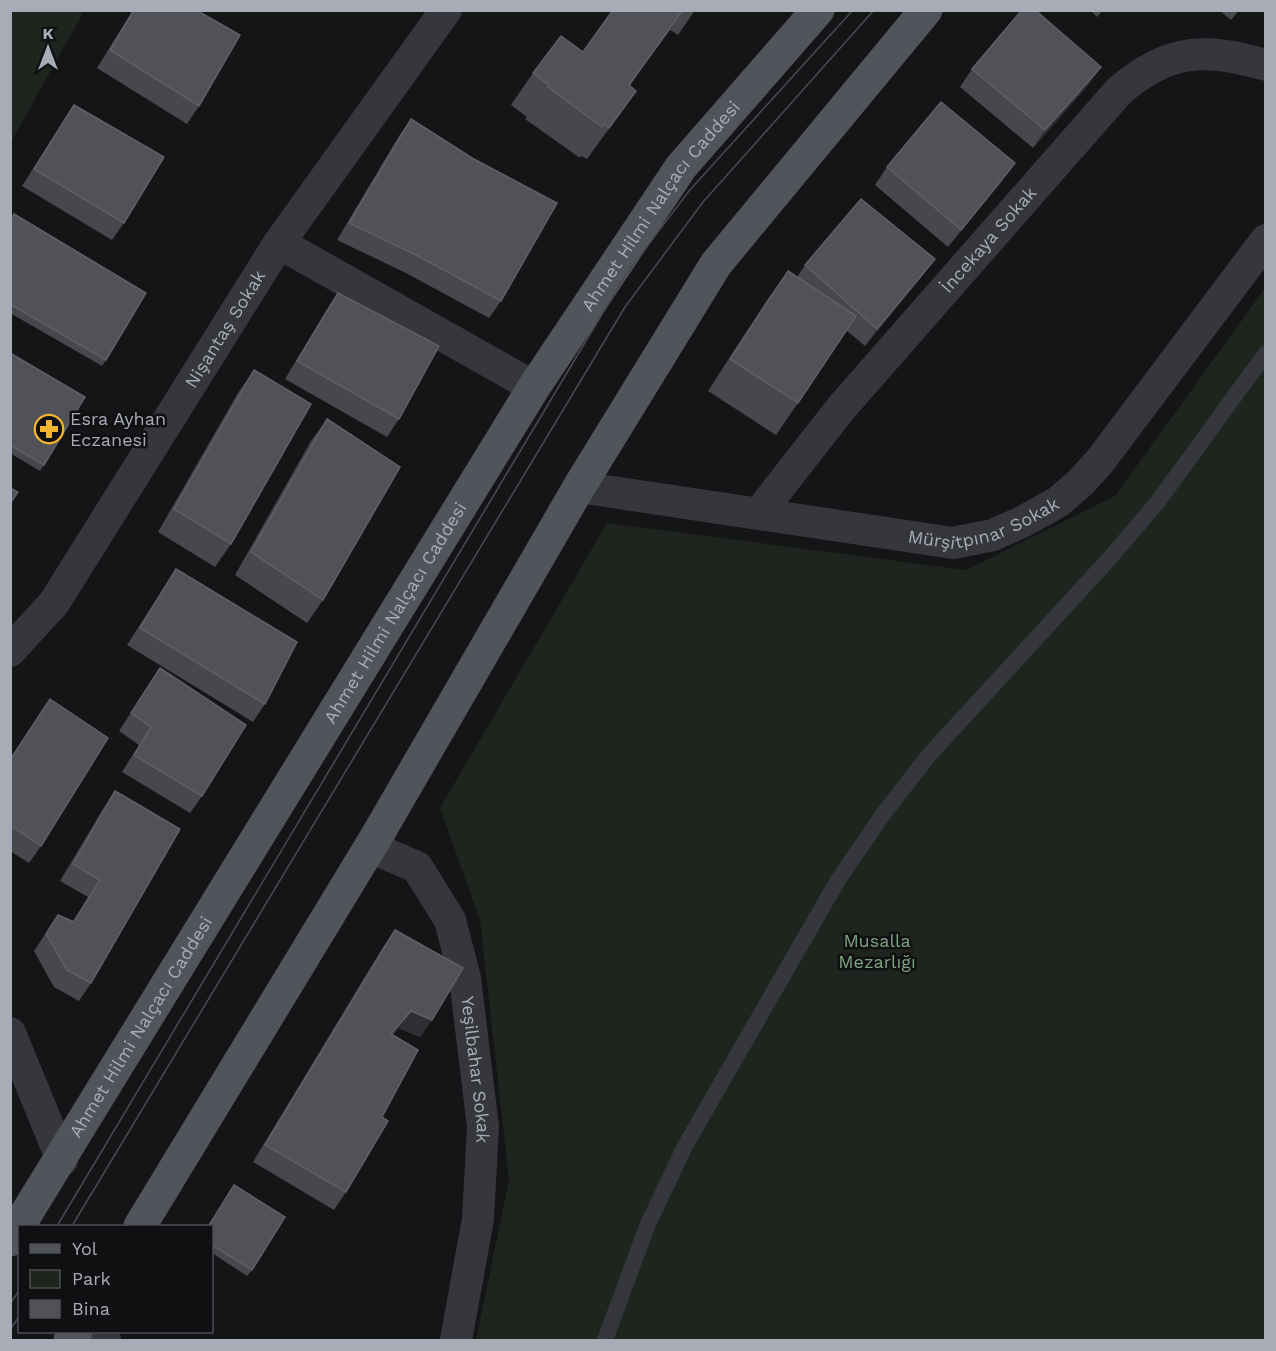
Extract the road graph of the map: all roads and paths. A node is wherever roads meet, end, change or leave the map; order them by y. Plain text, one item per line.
1 (446, 10) edge
2 (818, 10) edge
3 (926, 10) edge
4 (1266, 65) edge
5 (1266, 240) edge
6 (279, 243) junction
7 (1266, 352) edge
8 (534, 387) junction
9 (579, 487) junction
10 (759, 513) junction
11 (10, 651) edge
12 (378, 834) junction
13 (10, 1033) edge
14 (62, 1160) junction
15 (20, 1225) edge
16 (141, 1225) edge
17 (452, 1339) edge
18 (605, 1341) edge

1 - 6 street, Nişantaş Sokak
2 - 8 main road, Ahmet Hilmi Nalçacı Caddesi
3 - 9 main road
4 - 10 street, İncekaya Sokak
5 - 10 street, Mürşitpınar Sokak
6 - 8 street
6 - 11 street, Nişantaş Sokak
7 - 18 lane
8 - 14 main road, Ahmet Hilmi Nalçacı Caddesi
9 - 10 street, Mürşitpınar Sokak
9 - 12 main road
12 - 16 main road
12 - 17 street, Yeşilbahar Sokak
13 - 14 street
14 - 15 main road, Ahmet Hilmi Nalçacı Caddesi

